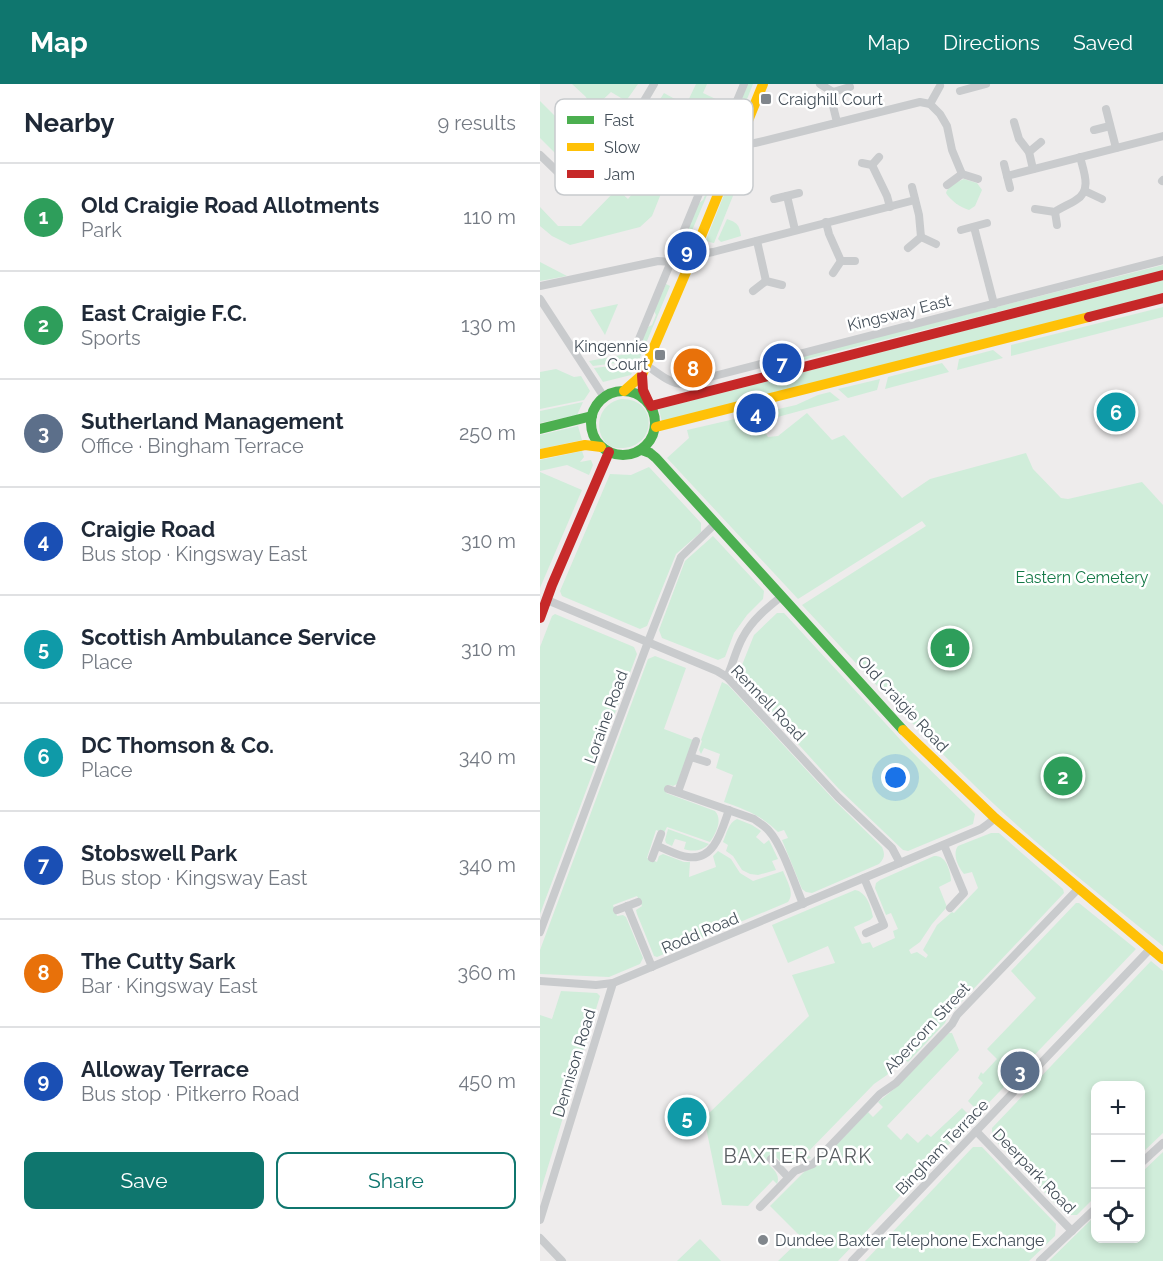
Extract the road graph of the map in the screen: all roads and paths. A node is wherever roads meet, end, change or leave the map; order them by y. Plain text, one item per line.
1 (654, 84) edge
2 (744, 84) edge
3 (763, 84) edge
4 (820, 84) edge
5 (986, 84) edge
6 (940, 86) dead end
7 (850, 87) dead end
8 (960, 91) dead end
9 (833, 92) junction
10 (646, 99) edge
11 (738, 99) edge
12 (930, 104) junction
13 (753, 108) edge
14 (1106, 109) dead end
15 (1014, 122) dead end
16 (837, 123) junction
17 (1110, 126) junction
18 (1094, 130) dead end
19 (1163, 136) edge
20 (1041, 142) dead end
21 (753, 143) edge
22 (1116, 148) junction
23 (1029, 152) junction
24 (540, 155) edge
25 (879, 157) dead end
26 (1080, 157) junction
27 (862, 163) dead end
28 (1004, 164) dead end
29 (872, 165) junction
30 (555, 169) edge
31 (1033, 170) junction
32 (962, 174) junction
33 (1007, 176) junction
34 (978, 179) dead end
35 (948, 185) dead end
36 (912, 187) dead end
37 (1010, 188) dead end
38 (1085, 191) junction
39 (799, 193) dead end
40 (699, 195) edge
41 (718, 195) edge
42 (787, 196) junction
43 (1102, 199) dead end
44 (774, 200) dead end
45 (915, 200) junction
46 (890, 207) junction
47 (1035, 209) dead end
48 (1054, 212) junction
49 (826, 222) junction
50 (987, 224) dead end
51 (1057, 225) dead end
52 (974, 227) junction
53 (795, 230) junction
54 (961, 230) dead end
55 (921, 237) junction
56 (756, 241) junction
57 (936, 244) dead end
58 (908, 248) dead end
59 (695, 251) junction
60 (1163, 260) edge
61 (841, 261) junction
62 (855, 261) dead end
63 (671, 262) junction
64 (833, 273) dead end
65 (1163, 275) edge
66 (766, 281) junction
67 (782, 285) dead end
68 (540, 286) edge
69 (753, 291) dead end
70 (1163, 298) edge
71 (540, 299) edge
72 (994, 304) junction
73 (639, 339) dead end
74 (646, 364) junction
75 (642, 375) junction
76 (624, 391) junction
77 (604, 398) junction
78 (650, 405) junction
79 (592, 416) junction
80 (656, 427) junction
81 (540, 429) edge
82 (605, 450) junction
83 (642, 450) junction
84 (540, 454) edge
85 (716, 523) junction
86 (782, 596) junction
87 (547, 600) junction
88 (541, 613) edge
89 (648, 642) junction
90 (728, 677) junction
91 (696, 741) dead end
92 (691, 756) junction
93 (707, 762) dead end
94 (668, 789) dead end
95 (678, 792) junction
96 (729, 810) junction
97 (995, 818) junction
98 (661, 834) dead end
99 (944, 845) junction
100 (657, 846) junction
101 (652, 858) dead end
102 (900, 863) junction
103 (864, 878) junction
104 (1078, 889) junction
105 (638, 902) dead end
106 (803, 904) junction
107 (627, 906) junction
108 (950, 908) dead end
109 (617, 910) dead end
110 (540, 932) edge
111 (866, 933) dead end
112 (1151, 948) junction
113 (1163, 958) edge
114 (652, 967) junction
115 (540, 981) edge
116 (613, 983) junction
117 (976, 1131) junction
118 (1163, 1143) edge
119 (1145, 1159) edge
120 (771, 1160) dead end
121 (788, 1177) junction
122 (760, 1207) dead end
123 (1091, 1212) edge
124 (540, 1220) edge
125 (1072, 1231) junction
126 (540, 1238) edge
127 (562, 1261) edge
128 (852, 1261) edge
129 (1040, 1261) edge

1 - 10 street
2 - 11 street
3 - 13 main road
4 - 9 street
5 - 8 street
6 - 12 street
7 - 9 street
9 - 16 street
12 - 16 street
12 - 32 street
14 - 17 street
15 - 23 street
16 - 21 street
17 - 18 street
17 - 22 street
19 - 22 street
20 - 23 street
22 - 26 street
23 - 31 street
24 - 30 street
25 - 29 street
26 - 31 street
26 - 38 street
27 - 29 street
28 - 33 street
29 - 46 street
31 - 33 street
32 - 34 street
32 - 35 street
33 - 37 street
36 - 45 street
38 - 43 street
38 - 48 street
39 - 42 street
40 - 63 street
41 - 59 main road
42 - 44 street
42 - 53 street
45 - 46 street
45 - 55 street
46 - 49 street
47 - 48 street
48 - 51 street
49 - 53 street
49 - 61 street
50 - 52 street
52 - 54 street
52 - 72 street
53 - 56 street
55 - 57 street
55 - 58 street
56 - 59 street
56 - 66 street
59 - 74 main road
60 - 72 street, Kingsway East
61 - 62 street
61 - 64 street
63 - 68 street
63 - 73 street
65 - 78 main road, Kingsway East
66 - 67 street
66 - 69 street
70 - 80 main road
71 - 77 street
72 - 74 street, Kingsway East
74 - 75 main road
75 - 76 main road
75 - 78 main road
76 - 77 main road
76 - 78 main road
77 - 79 main road
78 - 80 main road
79 - 81 main road
79 - 82 main road
80 - 83 main road
82 - 83 main road
82 - 84 main road
82 - 87 main road
83 - 85 main road, Old Craigie Road
85 - 86 main road, Old Craigie Road
85 - 89 street, Loraine Road
86 - 90 street
86 - 97 main road, Old Craigie Road
87 - 88 main road
87 - 89 street, Rennell Road
89 - 90 street, Rennell Road
89 - 110 street, Loraine Road
90 - 102 street, Rennell Road
91 - 92 street
92 - 93 street
92 - 95 street
94 - 95 street
95 - 96 street
96 - 100 street
96 - 106 street
97 - 99 street, Rodd Road
97 - 104 main road, Old Craigie Road
98 - 100 street
99 - 102 street, Rodd Road
99 - 108 street
100 - 101 street
102 - 103 street, Rodd Road
103 - 106 street, Rodd Road
103 - 111 street
104 - 112 main road, Old Craigie Road
104 - 121 street, Abercorn Street
105 - 107 street
106 - 114 street, Rodd Road
107 - 109 street
107 - 114 street
112 - 113 main road, Old Craigie Road
112 - 117 street, Bingham Terrace
114 - 116 street, Rodd Road
115 - 116 street, Rodd Road
116 - 124 street, Dennison Road
117 - 125 street, Deerpark Road
117 - 128 street, Bingham Terrace
118 - 119 street
120 - 121 street
121 - 122 street, Abercorn Street
123 - 125 street
125 - 129 street
126 - 127 street

